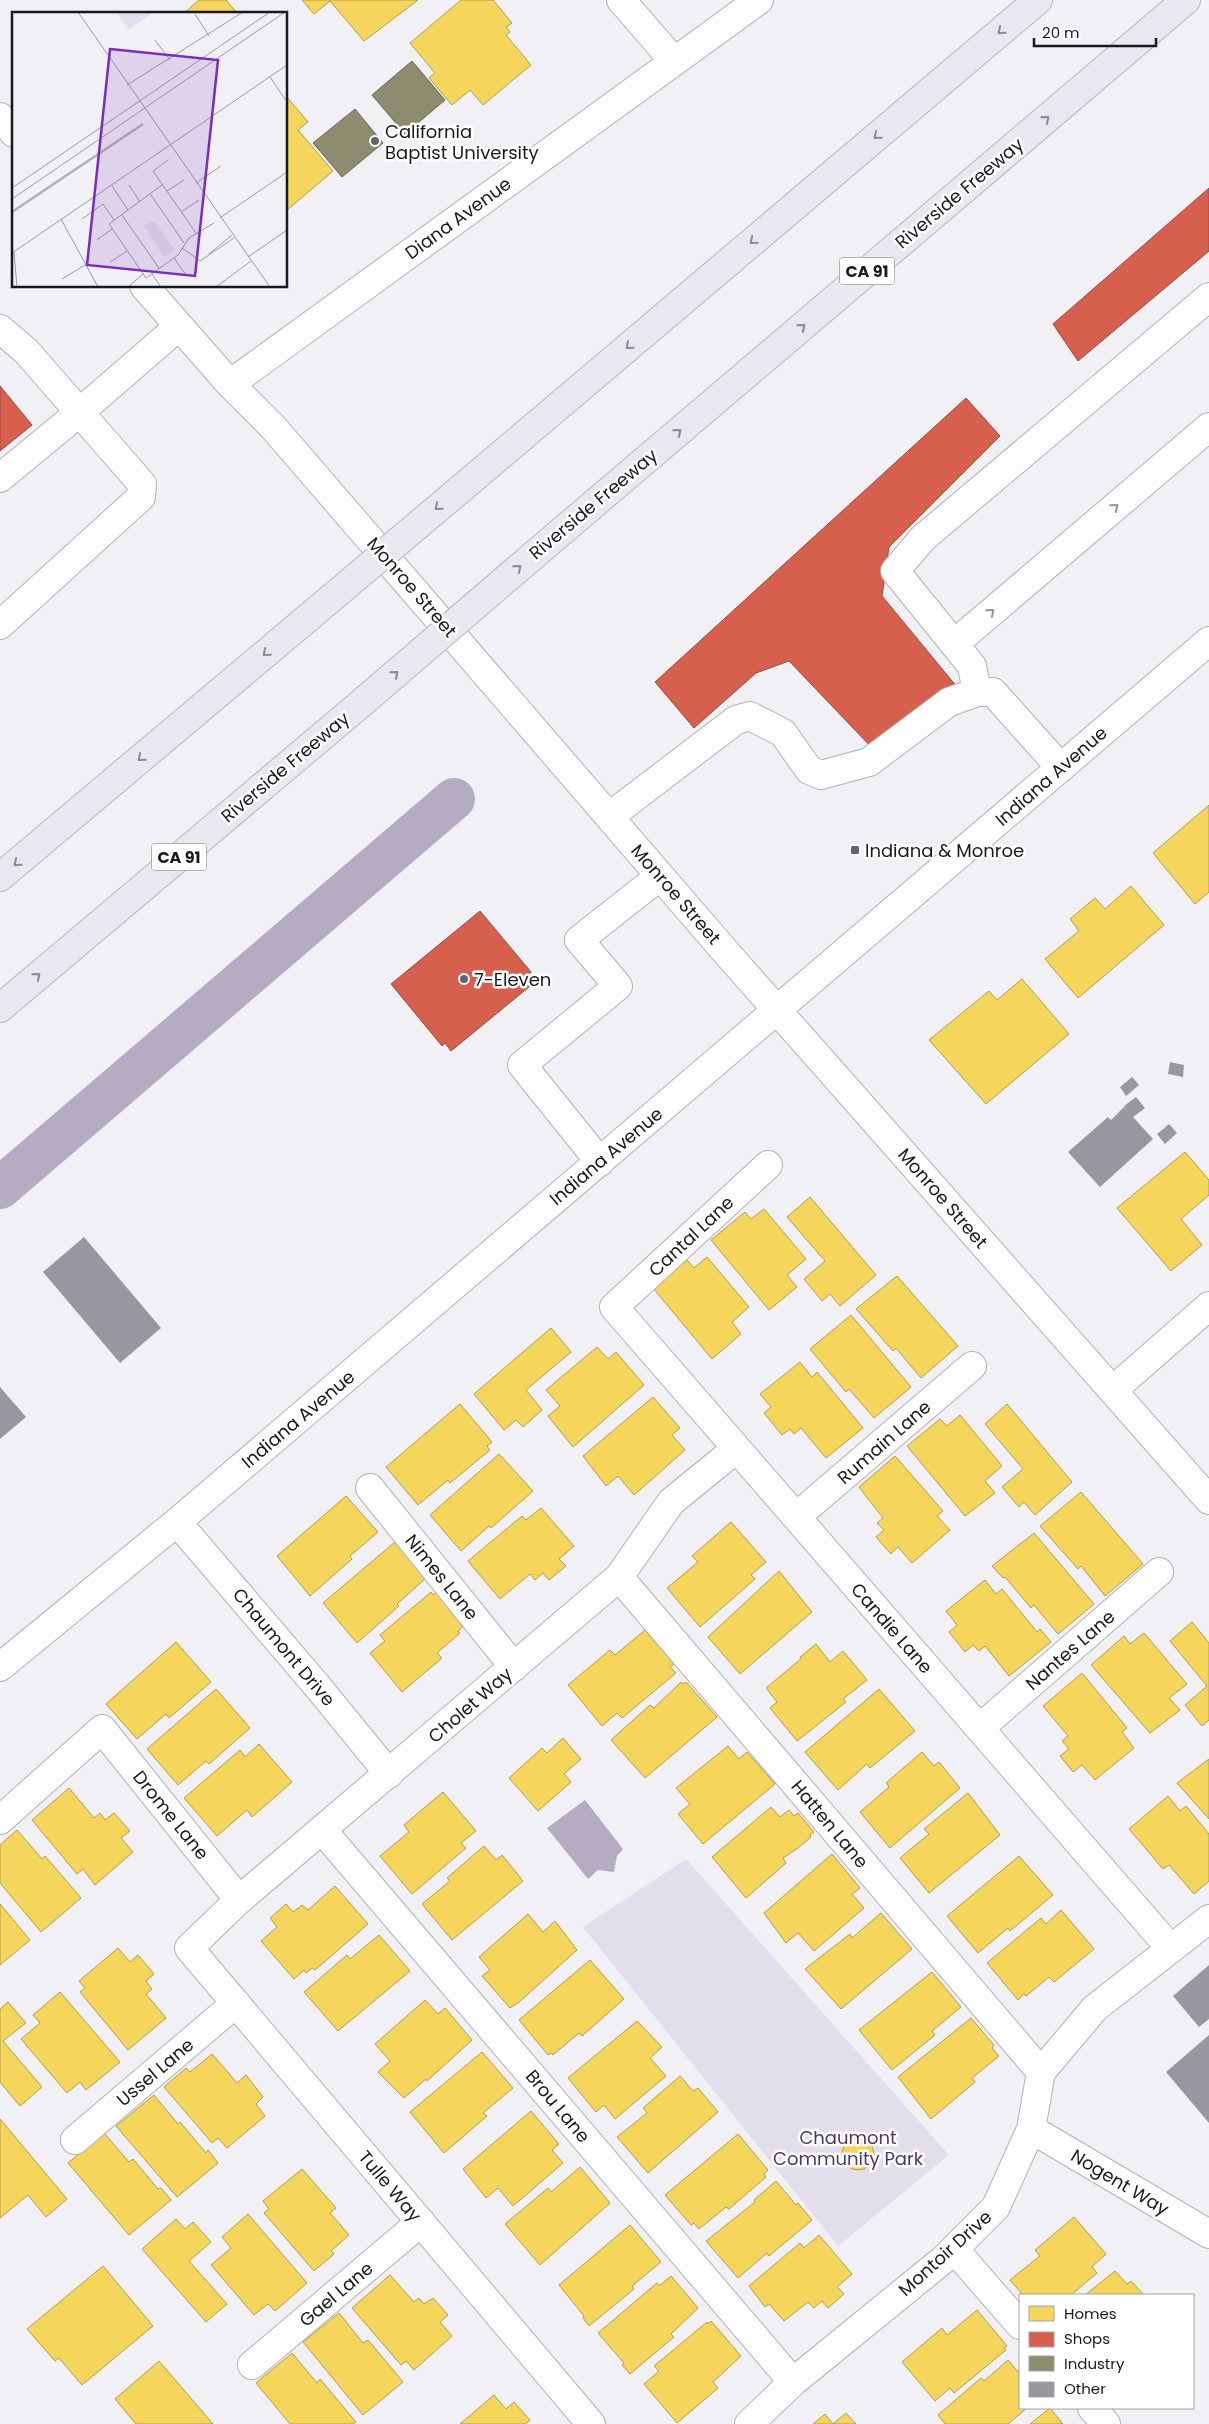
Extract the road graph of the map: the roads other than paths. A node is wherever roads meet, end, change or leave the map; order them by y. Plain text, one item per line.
1 (621, 0) edge
2 (759, 0) edge
3 (1038, 0) edge
4 (1186, 0) edge
5 (673, 60) junction
6 (0, 117) edge
7 (12, 131) edge
8 (146, 288) edge
9 (1209, 296) edge
10 (178, 326) junction
11 (0, 328) edge
12 (230, 384) junction
13 (80, 412) junction
14 (1209, 427) edge
15 (0, 478) edge
16 (0, 625) edge
17 (1209, 641) edge
18 (954, 644) junction
19 (977, 692) junction
20 (1061, 768) junction
21 (610, 816) junction
22 (660, 876) junction
23 (0, 877) edge
24 (0, 1008) edge
25 (778, 1010) junction
26 (600, 1162) junction
27 (768, 1165) dead end
28 (1209, 1306) edge
29 (614, 1307) joint
30 (972, 1366) dead end
31 (1113, 1390) junction
32 (736, 1449) junction
33 (370, 1488) dead end
34 (1209, 1500) edge
35 (796, 1518) junction
36 (177, 1522) junction
37 (1160, 1572) dead end
38 (619, 1577) junction
39 (0, 1667) edge
40 (514, 1667) junction
41 (980, 1728) junction
42 (389, 1774) junction
43 (0, 1820) edge
44 (323, 1830) junction
45 (239, 1900) junction
46 (1209, 1919) edge
47 (189, 1948) joint
48 (1171, 1949) junction
49 (236, 2003) junction
50 (1041, 2072) junction
51 (1031, 2129) junction
52 (75, 2140) dead end
53 (421, 2222) junction
54 (1209, 2234) edge
55 (954, 2248) junction
56 (1019, 2324) edge
57 (252, 2365) dead end
58 (793, 2382) junction
59 (1093, 2409) edge
60 (591, 2424) edge
61 (749, 2424) edge
62 (1106, 2424) edge

1 - 5 street
2 - 5 street, Diana Avenue
3 -> 23 highway, bridge
24 -> 4 highway, Riverside Freeway / CA 91, bridge
5 - 12 street, Diana Avenue
6 - 7 street
8 - 10 street, Monroe Street
9 - 18 street
10 - 12 street, Monroe Street
10 - 13 street
11 - 13 street
12 - 21 street, Monroe Street
13 - 15 street
13 - 16 street
18 -> 14 street
17 - 20 street, Indiana Avenue
18 - 19 street
19 - 20 street
19 - 21 street
20 - 25 street, Indiana Avenue
21 - 22 street, Monroe Street
22 - 25 street, Monroe Street
22 - 26 street
25 - 26 street, Indiana Avenue
25 - 31 street, Monroe Street
26 - 36 street, Indiana Avenue
27 - 29 street, Cantal Lane
28 - 31 street
29 - 32 street, Candie Lane
30 - 35 street, Rumain Lane
31 - 34 street, Monroe Street
32 - 35 street, Candie Lane
32 - 38 street, Cholet Way
33 - 40 street, Nimes Lane
35 - 41 street, Candie Lane
36 - 39 street, Indiana Avenue
36 - 42 street, Chaumont Drive
37 - 41 street, Nantes Lane
38 - 40 street, Cholet Way
38 - 50 street, Hatten Lane
40 - 42 street, Cholet Way
41 - 48 street, Candie Lane
42 - 44 street, Cholet Way
43 - 45 street, Drome Lane
44 - 45 street, Cholet Way
44 - 58 street, Brou Lane
45 - 47 street, Cholet Way
46 - 48 street
47 - 49 street, Tulle Way
48 - 50 street
49 - 52 street, Ussel Lane
49 - 53 street, Tulle Way
50 - 51 street, Montoir Drive
51 - 54 street, Nogent Way
51 - 55 street, Montoir Drive
53 - 57 street, Gael Lane
53 - 60 street, Tulle Way
55 - 56 street
55 - 58 street, Montoir Drive
58 - 61 street, Montoir Drive
59 - 62 street

